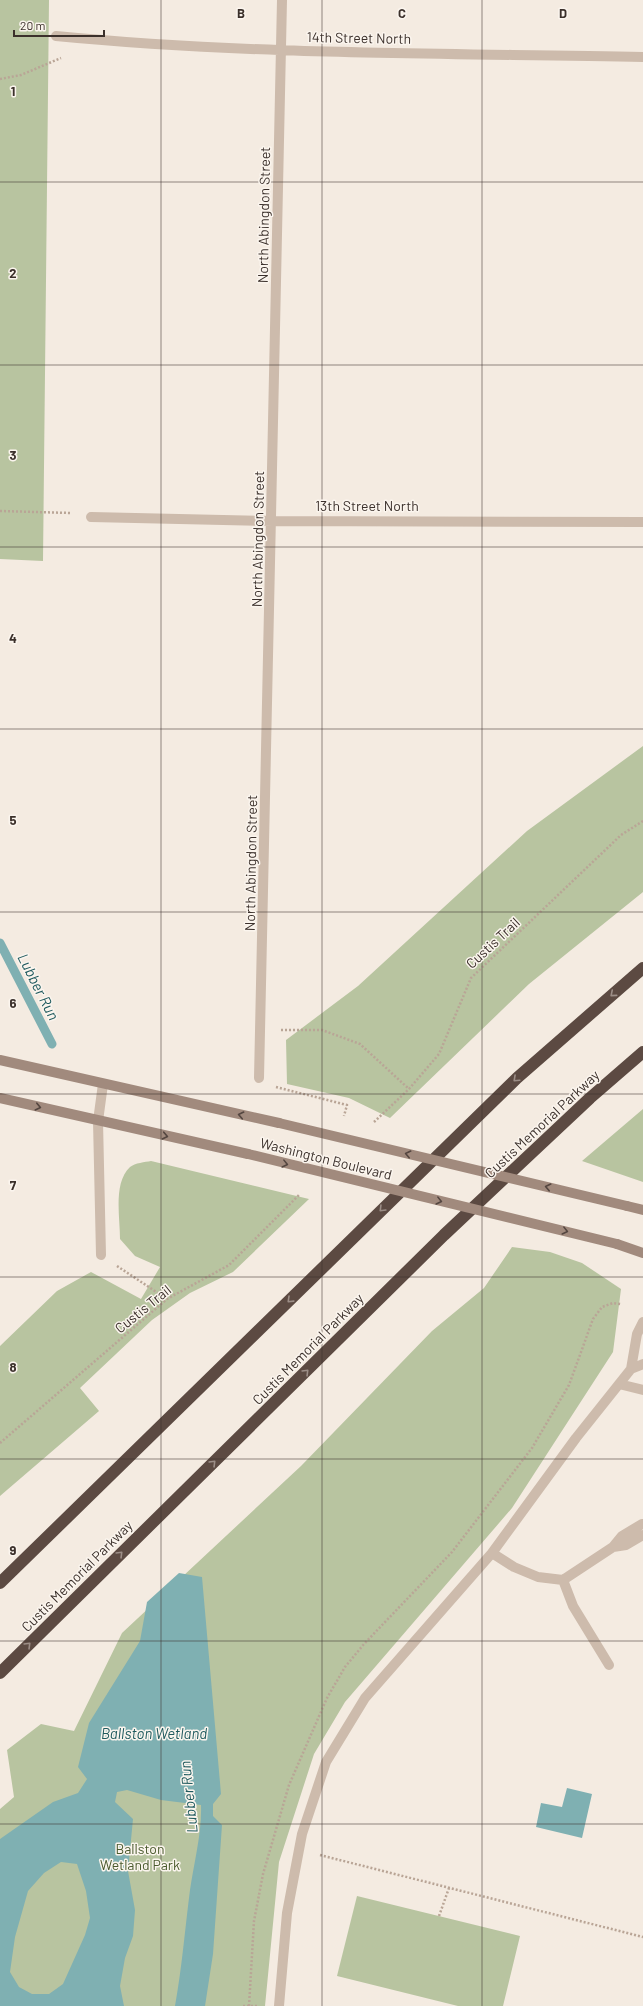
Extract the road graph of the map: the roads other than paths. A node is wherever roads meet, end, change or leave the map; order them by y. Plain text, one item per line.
1 (282, 0) edge
2 (56, 36) dead end
3 (281, 50) junction
4 (643, 57) edge
5 (91, 517) road end
6 (272, 520) junction
7 (643, 522) edge
8 (643, 968) edge
9 (643, 1052) edge
10 (0, 1060) edge
11 (259, 1078) road end
12 (103, 1084) junction
13 (0, 1098) edge
14 (98, 1122) junction
15 (643, 1210) edge
16 (643, 1252) edge
17 (101, 1255) road end
18 (643, 1322) edge
19 (643, 1364) edge
20 (631, 1369) junction
21 (619, 1384) junction
22 (643, 1390) edge
23 (642, 1524) edge
24 (643, 1535) edge
25 (614, 1547) junction
26 (492, 1553) junction
27 (563, 1580) junction
28 (0, 1584) edge
29 (609, 1665) dead end
30 (0, 1672) edge
31 (279, 2006) edge

1 - 3 street, North Abingdon Street
2 - 3 street, 14th Street North
3 - 4 street, 14th Street North
3 - 6 street, North Abingdon Street
5 - 6 street, 13th Street North
6 - 7 street, 13th Street North
6 - 11 street, North Abingdon Street
8 -> 28 highway
30 -> 9 highway, Custis Memorial Parkway
10 - 12 main road, Washington Boulevard
12 - 14 street
15 -> 12 main road, Washington Boulevard, bridge
13 -> 14 main road, Washington Boulevard
14 -> 16 main road, Washington Boulevard, bridge
14 - 17 street
18 - 20 street
19 - 20 street
20 - 21 street
21 - 22 street
21 - 26 street
23 - 25 street
24 - 25 street
25 - 27 street
26 - 27 street
26 - 31 street
27 - 29 street

